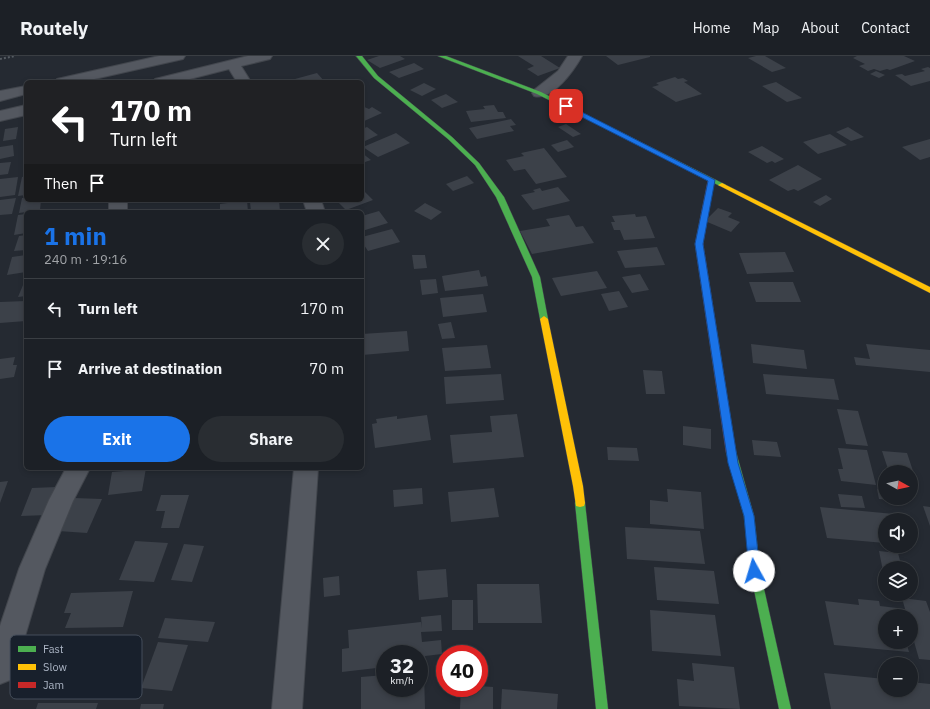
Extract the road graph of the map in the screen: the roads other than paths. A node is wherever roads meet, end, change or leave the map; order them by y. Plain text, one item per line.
1 (178, 56) edge
2 (265, 56) edge
3 (359, 56) edge
4 (441, 56) edge
5 (575, 56) edge
6 (233, 64) junction
7 (71, 80) edge
8 (168, 80) edge
9 (243, 80) edge
10 (24, 90) edge
11 (539, 93) junction
12 (0, 96) edge
13 (24, 110) edge
14 (0, 116) edge
15 (711, 180) junction
16 (930, 290) edge
17 (77, 470) edge
18 (306, 470) edge
19 (11, 635) edge
20 (10, 638) edge
21 (0, 670) edge
22 (287, 709) edge
23 (602, 709) edge
24 (785, 709) edge

1 - 7 street
2 - 6 street
3 - 23 street
4 - 11 street
5 - 11 street
6 - 8 street
6 - 9 street
10 - 12 street
11 - 15 street
13 - 14 street
15 - 16 street
15 - 24 street
17 - 19 street
18 - 22 street
20 - 21 street

